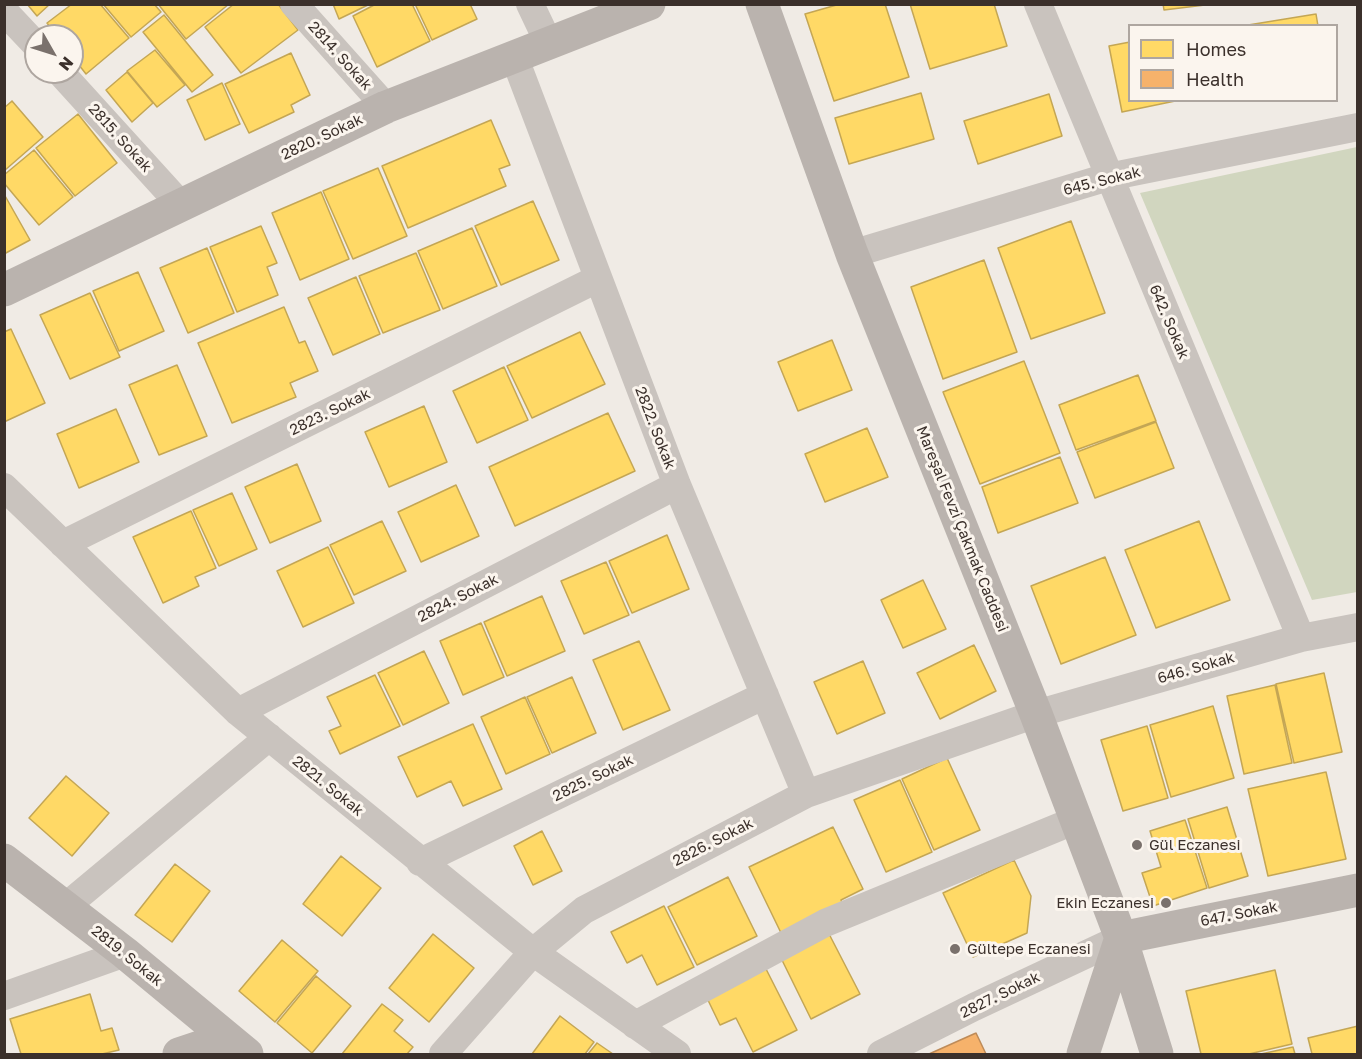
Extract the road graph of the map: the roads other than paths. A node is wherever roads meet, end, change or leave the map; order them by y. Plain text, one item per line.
1 (294, 4) edge
2 (530, 4) edge
3 (649, 4) edge
4 (762, 4) edge
5 (1038, 4) edge
6 (4, 11) edge
7 (24, 32) edge
8 (549, 44) junction
9 (515, 59) junction
10 (71, 84) edge
11 (386, 107) junction
12 (1358, 127) edge
13 (1108, 177) junction
14 (180, 204) junction
15 (852, 254) junction
16 (597, 279) junction
17 (4, 290) edge
18 (677, 485) junction
19 (4, 487) edge
20 (63, 544) junction
21 (1358, 627) edge
22 (1301, 638) junction
23 (765, 695) junction
24 (238, 712) junction
25 (1036, 714) junction
26 (269, 737) junction
27 (806, 794) junction
28 (1077, 820) junction
29 (4, 860) edge
30 (420, 862) junction
31 (1358, 890) edge
32 (65, 907) junction
33 (1121, 938) junction
34 (533, 952) junction
35 (125, 953) junction
36 (4, 996) edge
37 (635, 1025) junction
38 (237, 1046) edge
39 (179, 1054) edge
40 (443, 1054) edge
41 (676, 1054) edge
42 (881, 1054) edge
43 (1083, 1054) edge
44 (1157, 1054) edge

1 - 11 street, 2814. Sokak
2 - 8 street
3 - 8 street, 2820. Sokak
4 - 15 street, Mareşal Fevzi Çakmak Caddesi
5 - 13 street, 642. Sokak
6 - 7 street
8 - 9 street, 2820. Sokak
9 - 11 street, 2820. Sokak
9 - 16 street, 2822. Sokak
10 - 14 street, 2815. Sokak
11 - 14 street, 2820. Sokak
12 - 13 street, 645. Sokak
13 - 15 street, 645. Sokak
13 - 22 street, 642. Sokak
14 - 17 street, 2820. Sokak
15 - 25 street, Mareşal Fevzi Çakmak Caddesi
16 - 18 street, 2822. Sokak
16 - 20 street, 2823. Sokak
18 - 23 street, 2822. Sokak
18 - 24 street, 2824. Sokak
19 - 20 street, 2821. Sokak
20 - 24 street, 2821. Sokak
21 - 22 street, 646. Sokak
22 - 25 street, 646. Sokak
23 - 27 street, 2822. Sokak
23 - 30 street, 2825. Sokak
24 - 26 street, 2821. Sokak
25 - 27 street, 2826. Sokak
25 - 28 street, Mareşal Fevzi Çakmak Caddesi
26 - 30 street, 2821. Sokak
26 - 32 street
27 - 34 street, 2826. Sokak
28 - 33 street, Mareşal Fevzi Çakmak Caddesi
28 - 37 street
29 - 32 street, 2819. Sokak
30 - 34 street, 2821. Sokak
31 - 33 street, 647. Sokak
32 - 35 street, 2819. Sokak
33 - 42 street, 2827. Sokak
33 - 43 street
33 - 44 street, Mareşal Fevzi Çakmak Caddesi
34 - 37 street, 2821. Sokak
34 - 40 street, 2826. Sokak
35 - 36 street
35 - 38 street, 2819. Sokak
37 - 41 street, 2821. Sokak
38 - 39 street

